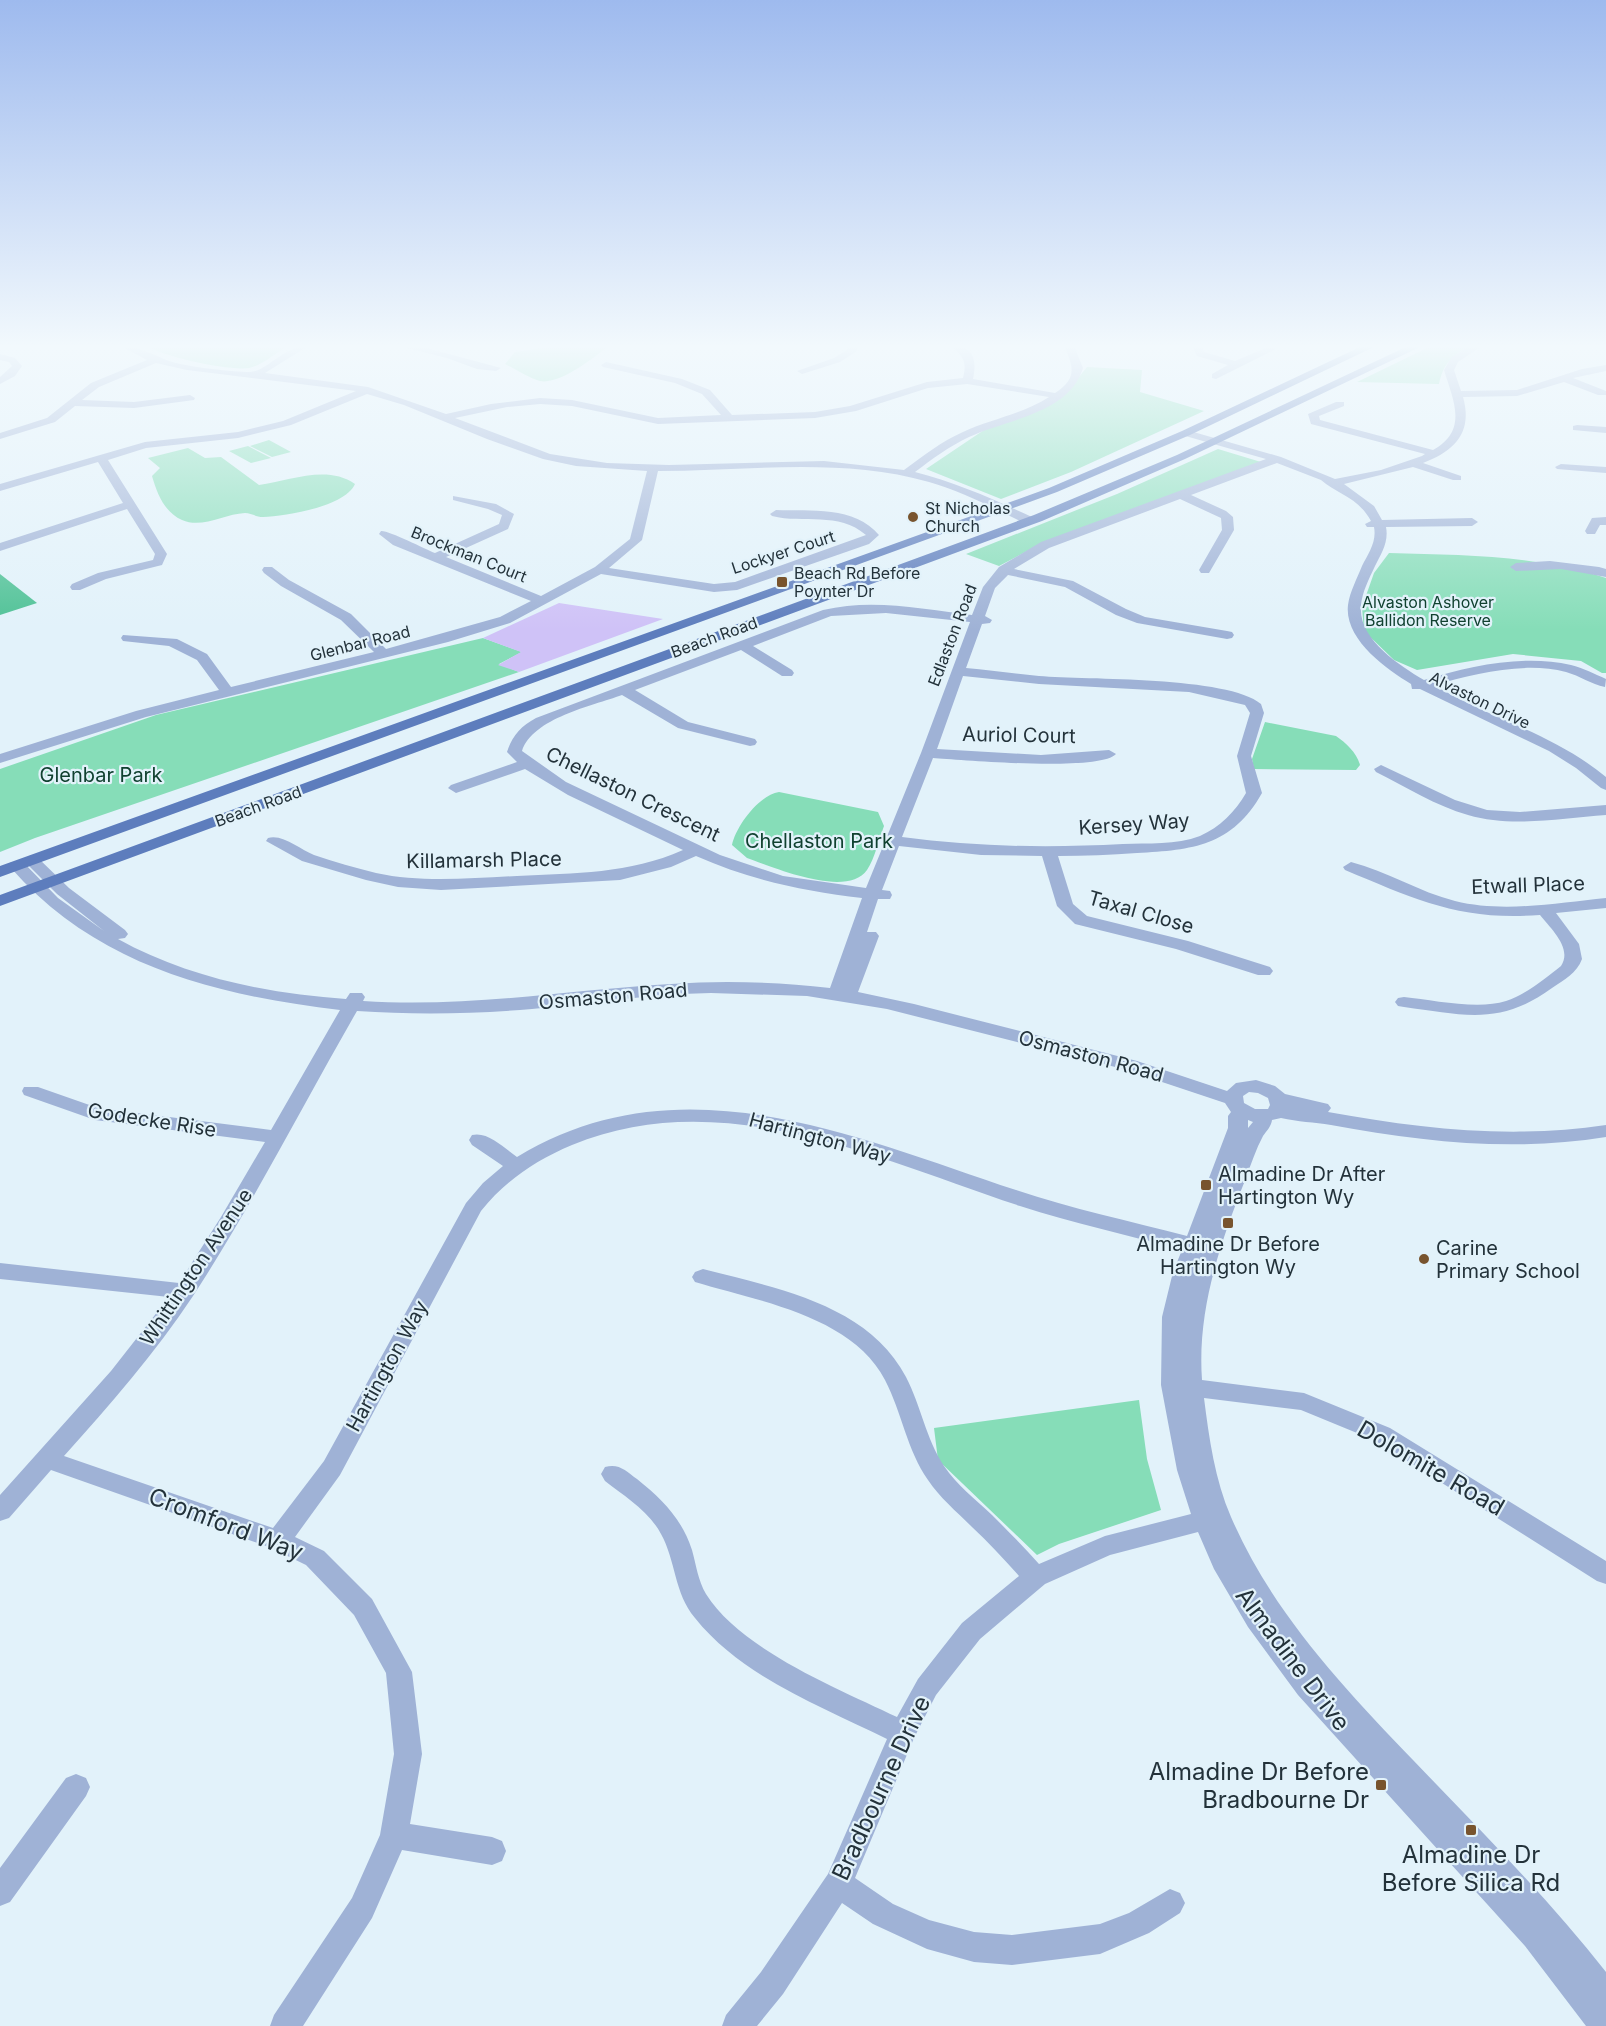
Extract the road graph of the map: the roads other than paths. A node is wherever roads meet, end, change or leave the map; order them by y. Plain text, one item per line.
1 (186, 441) edge
2 (499, 441) edge
3 (945, 441) edge
4 (955, 441) edge
5 (1169, 441) edge
6 (1215, 441) joint
7 (1386, 441) edge
8 (1450, 441) edge
9 (1433, 453) junction
10 (101, 458) junction
11 (1277, 461) junction
12 (1415, 464) junction
13 (653, 467) junction
14 (1561, 467) dead end
15 (1606, 470) edge
16 (906, 471) junction
17 (1457, 478) dead end
18 (1330, 483) junction
19 (0, 488) edge
20 (1184, 496) junction
21 (458, 498) dead end
22 (129, 505) junction
23 (1007, 507) junction
24 (776, 514) dead end
25 (1034, 519) junction
26 (1606, 521) edge
27 (1472, 522) dead end
28 (1375, 524) junction
29 (1591, 531) dead end
30 (384, 534) dead end
31 (0, 547) edge
32 (437, 557) junction
33 (1516, 567) dead end
34 (268, 570) dead end
35 (599, 570) junction
36 (1205, 570) dead end
37 (1008, 571) junction
38 (1606, 573) edge
39 (76, 587) dead end
40 (543, 601) junction
41 (981, 620) junction
42 (1227, 634) dead end
43 (128, 638) dead end
44 (742, 645) junction
45 (383, 654) junction
46 (963, 671) junction
47 (787, 673) dead end
48 (1605, 683) edge
49 (1419, 686) junction
50 (622, 689) junction
51 (228, 693) junction
52 (750, 742) dead end
53 (933, 753) junction
54 (1109, 754) dead end
55 (2, 756) edge
56 (526, 764) junction
57 (1381, 769) dead end
58 (1606, 785) edge
59 (456, 788) dead end
60 (1606, 797) edge
61 (1606, 810) edge
62 (274, 841) dead end
63 (899, 842) junction
64 (697, 850) junction
65 (1049, 851) junction
66 (24, 863) junction
67 (1351, 867) dead end
68 (0, 872) edge
69 (54, 881) junction
70 (35, 888) junction
71 (878, 894) junction
72 (0, 902) edge
73 (1606, 903) edge
74 (1544, 909) junction
75 (1264, 971) dead end
76 (844, 991) junction
77 (354, 1002) junction
78 (1404, 1002) dead end
79 (31, 1091) dead end
80 (1255, 1104) junction
81 (1606, 1120) edge
82 (1606, 1131) edge
83 (277, 1137) junction
84 (479, 1140) dead end
85 (516, 1166) junction
86 (1201, 1247) junction
87 (0, 1270) edge
88 (703, 1277) dead end
89 (184, 1291) junction
90 (1181, 1386) junction
91 (47, 1459) junction
92 (613, 1474) dead end
93 (0, 1511) edge
94 (1212, 1519) junction
95 (278, 1540) junction
96 (1606, 1574) edge
97 (1036, 1577) junction
98 (903, 1733) junction
99 (76, 1787) dead end
100 (394, 1835) junction
101 (492, 1851) dead end
102 (838, 1884) junction
103 (0, 1892) edge
104 (1170, 1903) dead end
105 (1606, 1996) edge
106 (285, 2026) edge
107 (737, 2026) edge
108 (1605, 2026) edge

1 - 10 street
2 - 13 street
3 - 16 street
4 - 16 street
5 - 23 main road, Beach Road
6 - 11 street
6 - 25 main road, Beach Road
7 - 9 street
8 - 9 street
9 - 12 street
10 - 19 street
10 - 22 street
11 - 18 street
11 - 20 street, Edlaston Road
12 - 17 street
12 - 18 street
13 - 16 street
13 - 35 street, Glenbar Road
14 - 15 street
16 - 23 street
18 - 28 street
20 - 36 street
20 - 37 street, Edlaston Road
21 - 32 street
22 - 31 street
22 - 39 street
23 - 25 street
23 - 66 main road, Beach Road
24 - 35 street, Lockyer Court
25 - 69 main road, Beach Road
26 - 29 street
27 - 28 street
28 - 49 street, Alvaston Drive
30 - 32 street, Brockman Court
32 - 40 street, Brockman Court
33 - 38 street
34 - 45 street
35 - 40 street, Glenbar Road
37 - 41 street, Edlaston Road
37 - 42 street
40 - 45 street, Glenbar Road
41 - 44 street, Chellaston Crescent
41 - 46 street, Edlaston Road
43 - 51 street
44 - 47 street
44 - 50 street, Chellaston Crescent
45 - 51 street, Glenbar Road
46 - 53 street, Edlaston Road
46 - 65 street, Kersey Way
48 - 49 street
49 - 58 street, Alvaston Drive
49 - 60 street, Alvaston Drive
50 - 52 street
50 - 56 street, Chellaston Crescent
51 - 55 street, Glenbar Road
53 - 54 street, Auriol Court
53 - 63 street, Edlaston Road
56 - 59 street
56 - 64 street, Chellaston Crescent
57 - 61 street
62 - 64 street, Killamarsh Place
63 - 65 street, Kersey Way
63 - 71 street, Edlaston Road
64 - 71 street, Chellaston Crescent
65 - 75 street, Taxal Close
66 - 68 main road, Beach Road
66 - 69 street, Osmaston Road
66 - 70 street, Osmaston Road
67 - 74 street, Etwall Place
69 - 70 main road, Beach Road
69 - 77 street, Osmaston Road
70 - 72 main road, Beach Road
70 - 77 street, Osmaston Road
71 - 76 street, Edlaston Road
73 - 74 street, Etwall Place
74 - 78 street
76 - 77 street, Osmaston Road
76 - 80 street, Osmaston Road
77 - 83 street, Whittington Avenue
79 - 83 street, Godecke Rise
80 - 81 street, Osmaston Road
80 - 82 street, Osmaston Road
80 - 86 street, Almadine Drive
83 - 89 street, Whittington Avenue
84 - 85 street
85 - 86 street, Hartington Way
85 - 95 street, Hartington Way
86 - 90 street, Almadine Drive
87 - 89 street
88 - 97 street
89 - 91 street, Whittington Avenue
90 - 94 street, Almadine Drive
90 - 96 street, Dolomite Road
91 - 93 street, Whittington Avenue
91 - 95 street, Cromford Way
92 - 98 street
94 - 97 street, Bradbourne Drive
94 - 105 street, Almadine Drive
94 - 108 street, Almadine Drive
95 - 100 street, Cromford Way
97 - 98 street, Bradbourne Drive
98 - 102 street, Bradbourne Drive
99 - 103 street
100 - 101 street
100 - 106 street, Cromford Way
102 - 104 street
102 - 107 street, Bradbourne Drive

